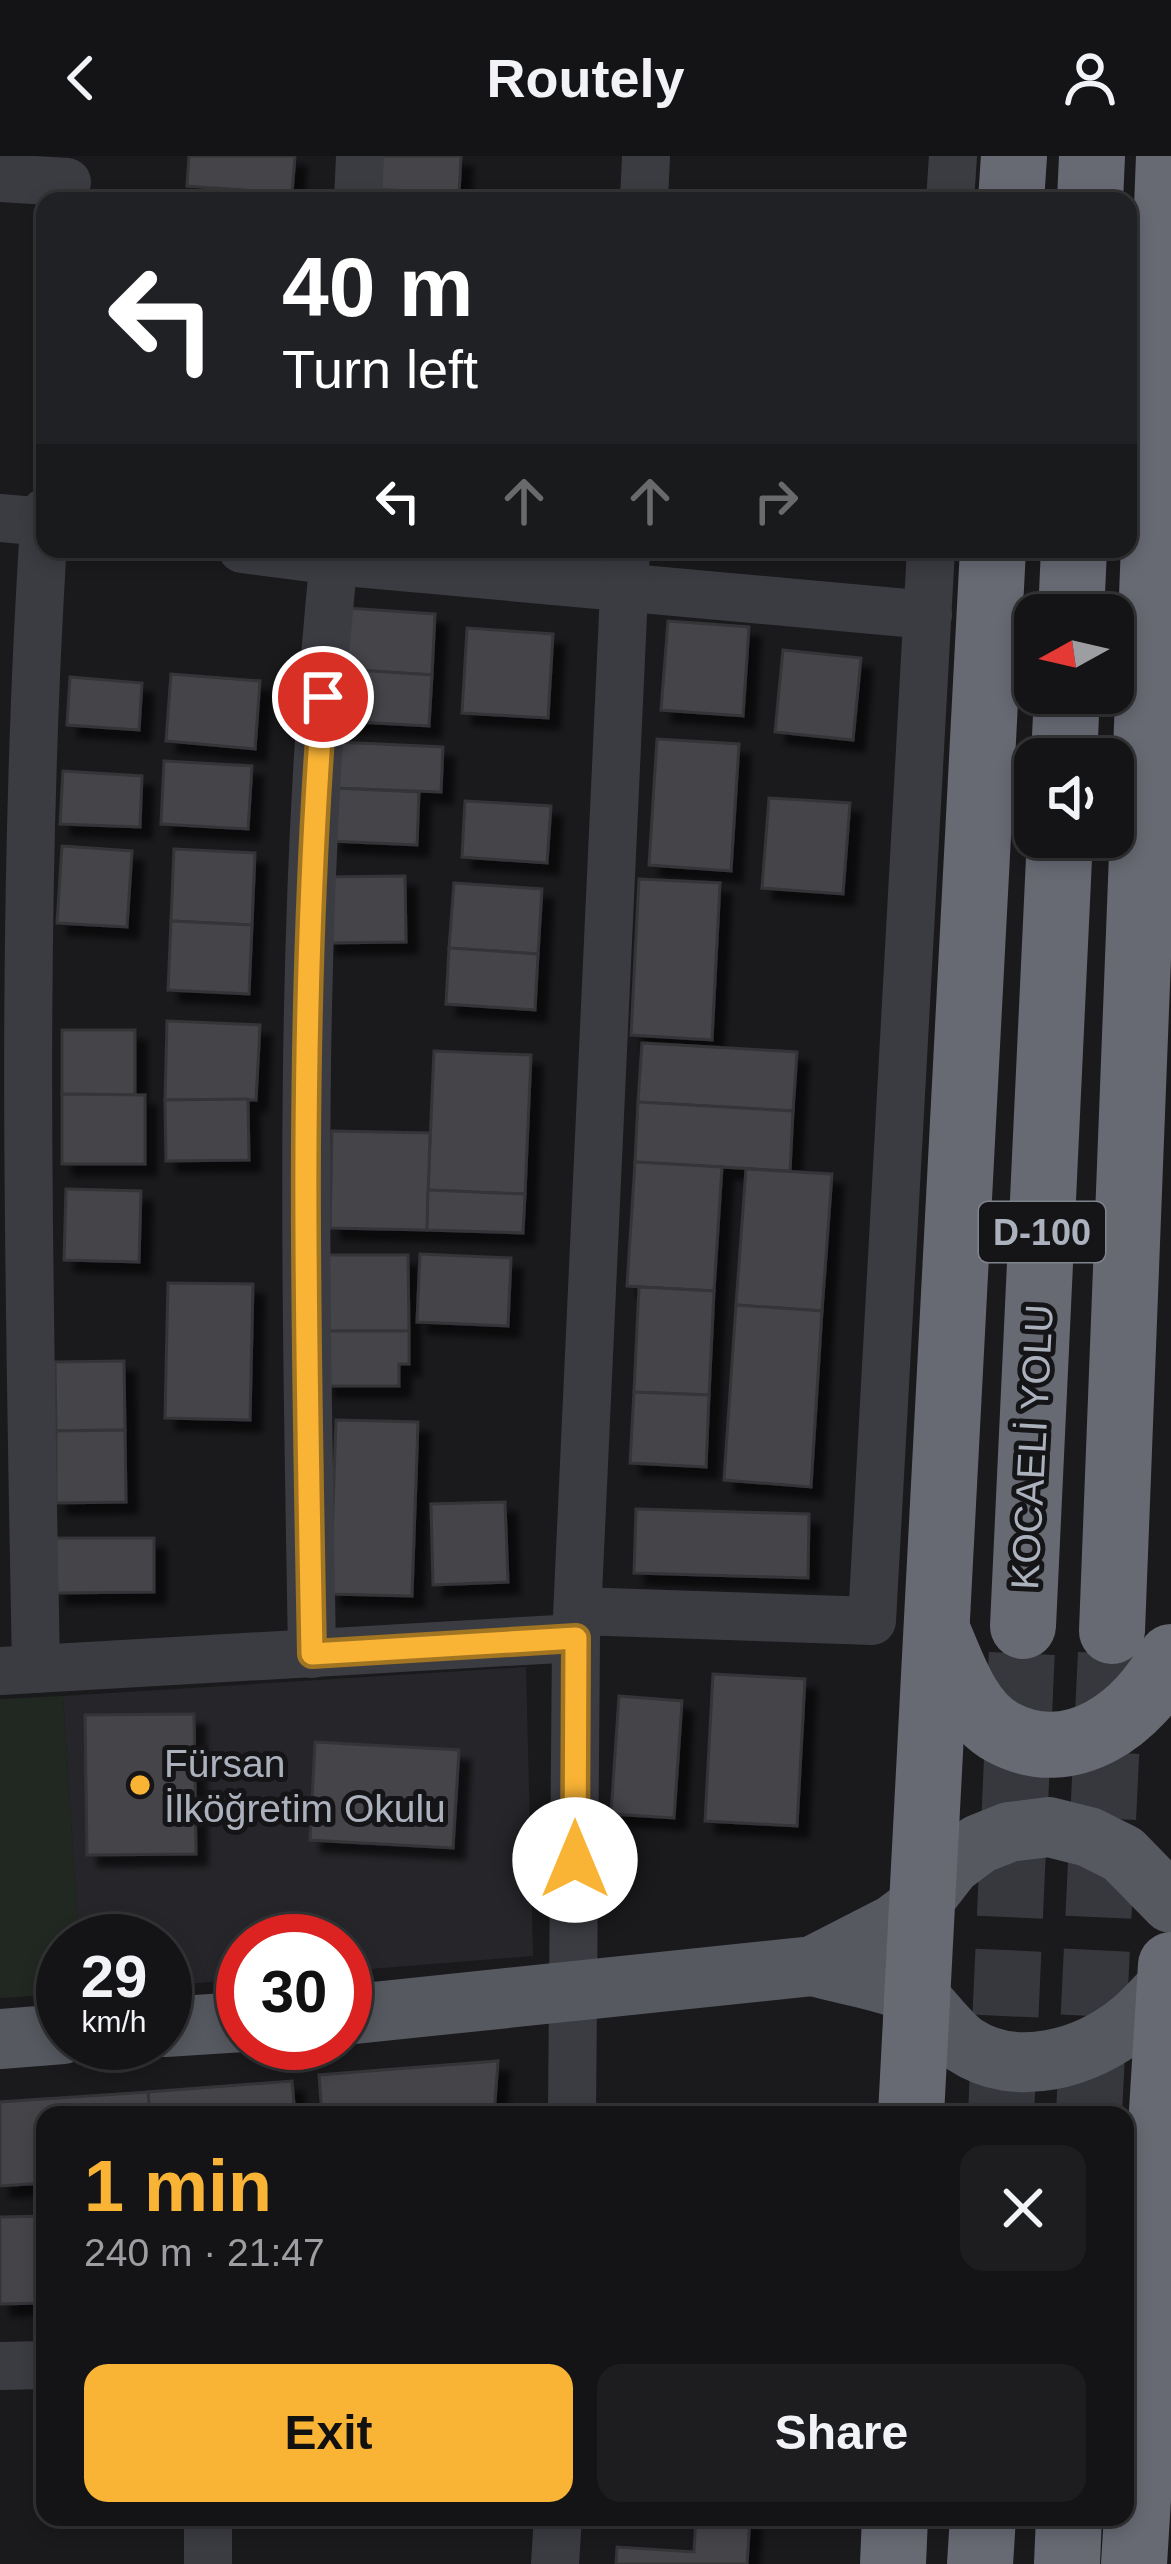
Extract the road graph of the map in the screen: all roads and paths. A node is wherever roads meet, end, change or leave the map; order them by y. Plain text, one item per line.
1 (360, 156) edge
2 (646, 156) edge
3 (953, 156) edge
4 (1014, 156) edge
5 (1092, 156) edge
6 (1169, 156) edge
7 (0, 178) edge
8 (67, 180) edge
9 (358, 192) edge
10 (644, 192) edge
11 (951, 192) edge
12 (1012, 192) edge
13 (1090, 192) edge
14 (0, 518) edge
15 (36, 521) edge
16 (44, 558) edge
17 (334, 558) edge
18 (397, 558) edge
19 (931, 558) edge
20 (993, 558) edge
21 (1074, 558) edge
22 (626, 569) edge
23 (1072, 594) edge
24 (928, 615) junction
25 (1059, 858) edge
26 (577, 1624) junction
27 (936, 1627) junction
28 (1023, 1627) tunnel mouth
29 (1112, 1631) tunnel mouth
30 (312, 1654) junction
31 (1171, 1657) edge
32 (18, 1670) edge
33 (1171, 1903) edge
34 (920, 1905) junction
35 (1171, 1965) edge
36 (813, 1966) junction
37 (1170, 1983) edge
38 (574, 1993) junction
39 (916, 1995) junction
40 (372, 2012) edge
41 (36, 2037) edge
42 (0, 2039) edge
43 (572, 2106) edge
44 (911, 2106) edge
45 (1166, 2106) edge
46 (1134, 2228) edge
47 (1150, 2284) junction
48 (36, 2365) edge
49 (0, 2366) edge
50 (208, 2526) edge
51 (557, 2526) edge
52 (895, 2526) edge
53 (982, 2526) edge
54 (1069, 2526) edge
55 (208, 2564) edge
56 (555, 2564) edge
57 (893, 2564) edge
58 (980, 2564) edge
59 (1067, 2564) edge
60 (1134, 2564) edge

1 - 9 street
2 - 10 street
3 - 11 street
4 - 12 highway
5 - 13 highway
6 - 29 highway, D-100
7 - 8 street
14 - 15 street
16 - 32 street
17 - 30 street
18 - 22 street
19 - 24 street
20 - 27 highway
21 - 23 highway
22 - 24 street
22 - 26 street
24 - 26 street
25 - 28 highway, KOCAELİ YOLU / D-100
26 - 30 street
26 - 38 street
27 - 31 highway
27 - 34 highway
30 - 32 street
33 - 34 main road
34 - 36 main road
34 - 39 highway
35 - 37 highway
36 - 38 main road
36 - 39 main road
37 - 39 main road
37 - 45 highway
38 - 40 main road
38 - 43 street
39 - 44 highway
41 - 42 main road
45 - 47 highway
46 - 47 highway
47 - 60 highway
48 - 49 street
50 - 55 street
51 - 56 street
52 - 57 highway
53 - 58 highway
54 - 59 highway

